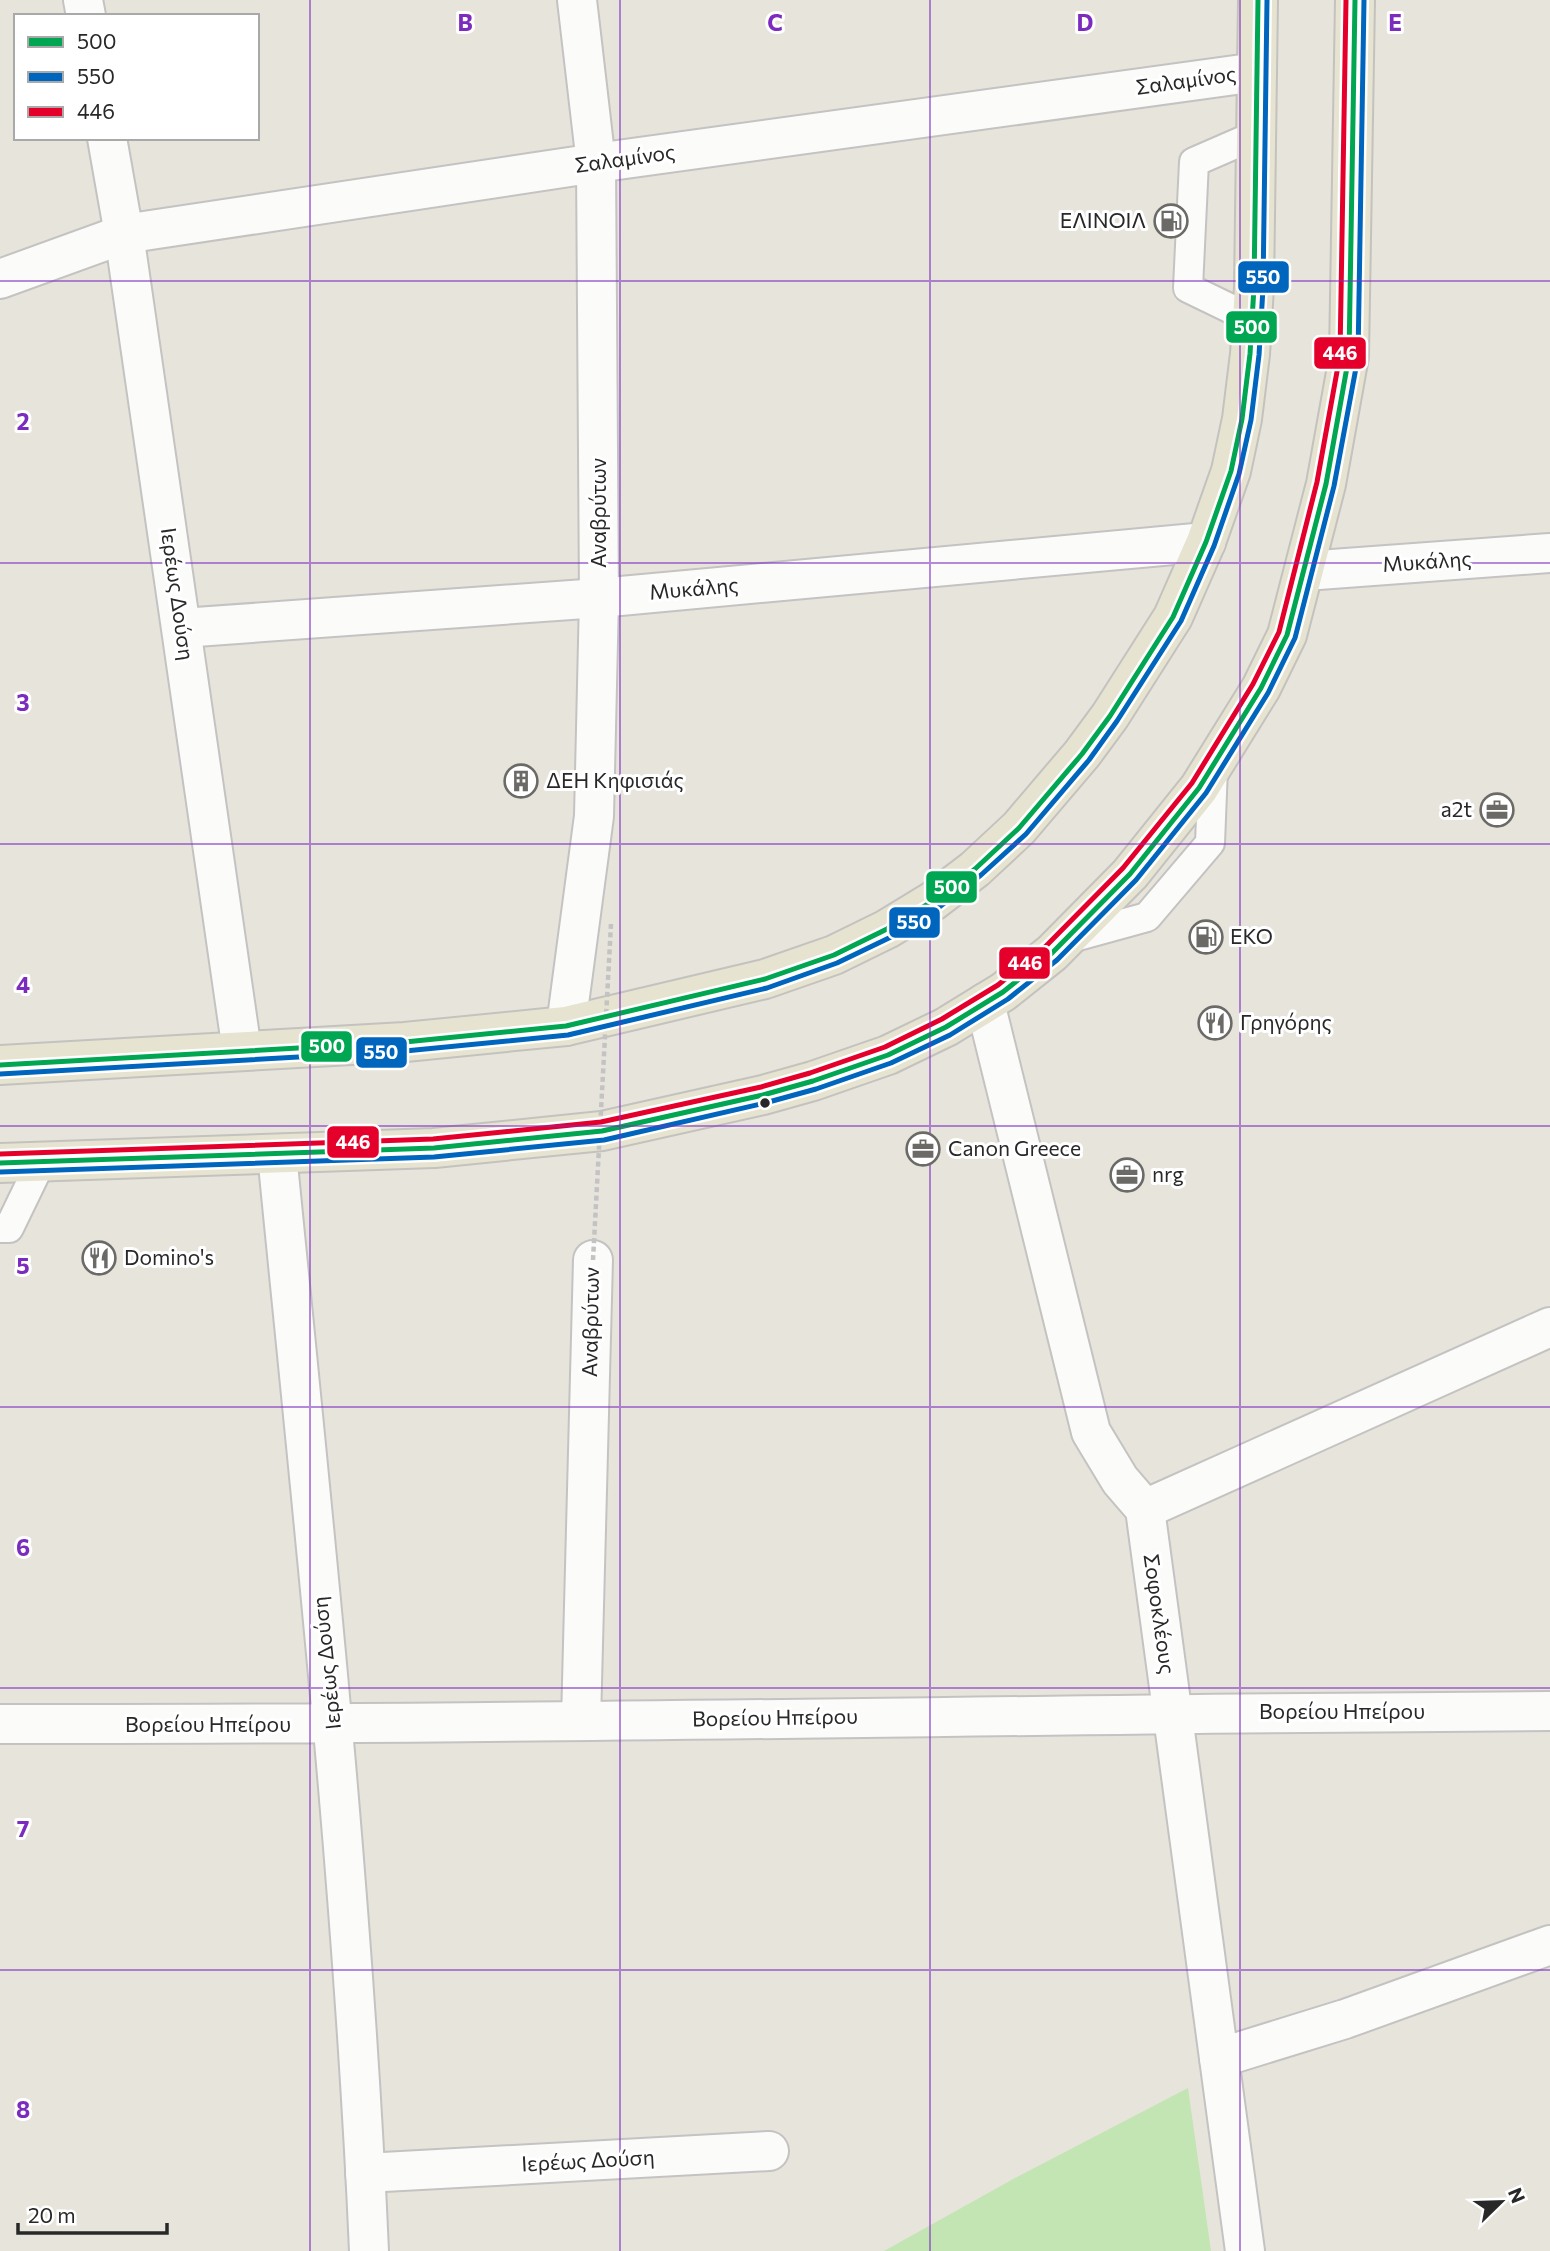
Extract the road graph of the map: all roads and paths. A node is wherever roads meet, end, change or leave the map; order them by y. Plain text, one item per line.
1 (577, 0) edge
2 (1258, 0) edge
3 (1355, 0) edge
4 (1257, 72) junction
5 (1256, 135) junction
6 (107, 140) edge
7 (596, 163) junction
8 (124, 234) junction
9 (0, 279) edge
10 (1252, 319) junction
11 (1206, 542) junction
12 (1550, 553) edge
13 (1305, 571) junction
14 (599, 598) junction
15 (182, 628) junction
16 (611, 924) dead end
17 (985, 1003) junction
18 (566, 1026) junction
19 (242, 1051) junction
20 (0, 1065) edge
21 (277, 1154) junction
22 (41, 1162) junction
23 (0, 1163) edge
24 (0, 1228) edge
25 (593, 1260) joint
26 (1550, 1327) edge
27 (1145, 1509) junction
28 (1550, 1711) edge
29 (1172, 1713) junction
30 (581, 1721) junction
31 (0, 1724) edge
32 (334, 1725) junction
33 (1550, 1945) edge
34 (1219, 2058) junction
35 (769, 2151) dead end
36 (365, 2172) junction
37 (369, 2251) edge
38 (1245, 2251) edge

1 - 7 street, Αναβρύτων
2 - 4 main road
3 - 13 main road
4 - 5 main road
4 - 7 street, Σαλαμίνος
5 - 10 main road
5 - 10 lane
6 - 8 street, Ιερέως Δούση
7 - 8 street, Σαλαμίνος
7 - 14 street, Αναβρύτων
8 - 9 street, Σαλαμίνος
8 - 15 street, Ιερέως Δούση
10 - 11 main road
11 - 14 street, Μυκάλης
11 - 18 main road
12 - 13 street, Μυκάλης
13 - 17 main road
14 - 15 street, Μυκάλης
14 - 18 street, Αναβρύτων
15 - 19 street, Ιερέως Δούση
16 - 25 path, Αναβρύτων, bridge
17 - 21 main road
17 - 27 street
18 - 19 main road
19 - 20 main road
21 - 22 main road
21 - 32 street, Ιερέως Δούση
22 - 23 main road
22 - 24 lane
25 - 30 street, Αναβρύτων
26 - 27 street
27 - 29 street, Σοφοκλέους
28 - 29 street, Βορείου Ηπείρου
29 - 30 street, Βορείου Ηπείρου
29 - 34 street, Σοφοκλέους
30 - 32 street, Βορείου Ηπείρου
31 - 32 street, Βορείου Ηπείρου
32 - 36 street, Ιερέως Δούση
33 - 34 street
34 - 38 street, Σοφοκλέους
35 - 36 street, Ιερέως Δούση
36 - 37 street, Ιερέως Δούση

